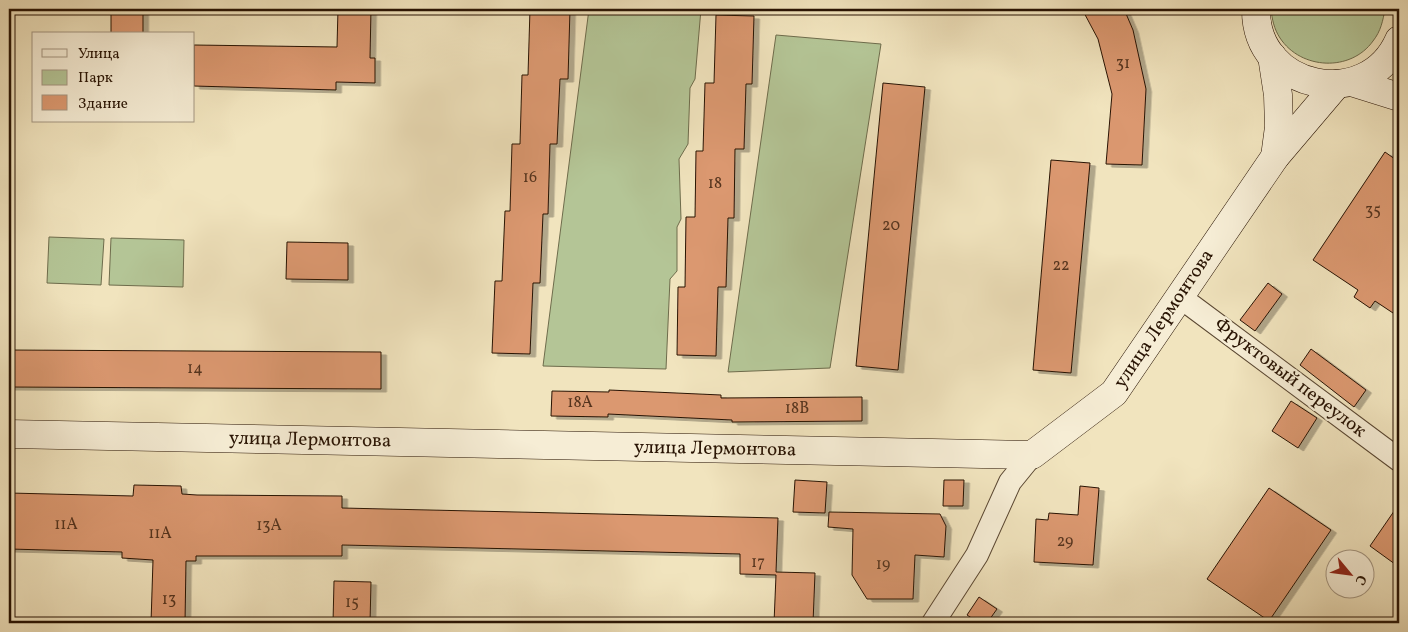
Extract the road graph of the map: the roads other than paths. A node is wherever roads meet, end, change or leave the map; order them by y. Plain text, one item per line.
1 (1254, 11) edge
2 (1399, 40) edge
3 (1272, 56) junction
4 (1344, 83) junction
5 (1399, 97) edge
6 (1275, 157) junction
7 (1180, 297) junction
8 (9, 434) edge
9 (1032, 455) junction
10 (1399, 460) edge
11 (933, 623) edge

1 - 3 main road
2 - 4 main road
3 - 4 main road
3 - 6 main road
4 - 5 main road
4 - 6 main road, улица Лермонтова
6 - 7 main road, улица Лермонтова
7 - 9 main road, улица Лермонтова
7 - 10 street, Фруктовый переулок
8 - 9 main road, улица Лермонтова
9 - 11 street

